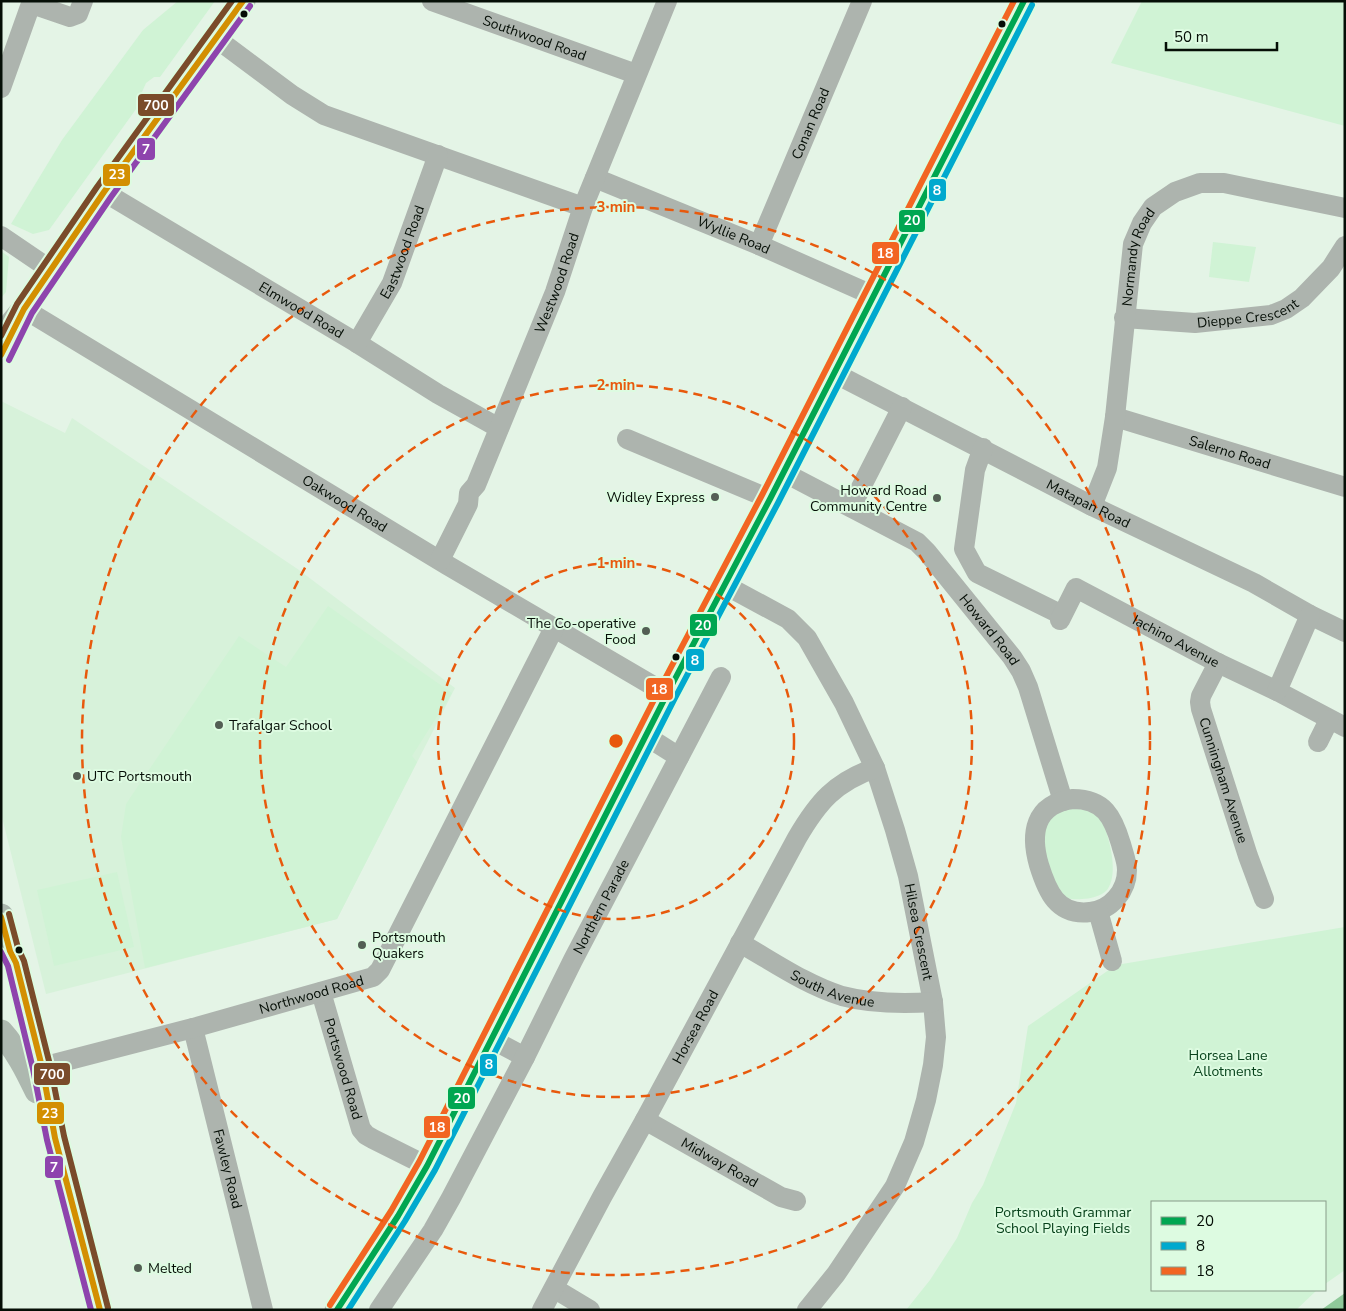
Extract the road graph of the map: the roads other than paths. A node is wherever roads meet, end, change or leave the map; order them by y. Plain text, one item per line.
1 (83, 1) edge
2 (243, 1) edge
3 (432, 1) edge
4 (667, 1) edge
5 (862, 1) edge
6 (1024, 1) edge
7 (32, 2) edge
8 (217, 38) junction
9 (636, 74) junction
10 (1, 88) edge
11 (438, 155) junction
12 (595, 178) junction
13 (104, 192) junction
14 (583, 207) junction
15 (1345, 208) edge
16 (1, 236) edge
17 (759, 245) junction
18 (1345, 246) edge
19 (50, 270) junction
20 (872, 295) junction
21 (24, 309) junction
22 (1124, 318) junction
23 (1, 337) edge
24 (357, 343) junction
25 (1, 356) edge
26 (834, 373) junction
27 (902, 407) junction
28 (1115, 417) junction
29 (499, 428) junction
30 (627, 439) dead end
31 (983, 448) junction
32 (783, 472) junction
33 (1345, 487) edge
34 (770, 499) junction
35 (1092, 506) junction
36 (851, 508) junction
37 (440, 560) junction
38 (724, 586) junction
39 (1310, 615) junction
40 (554, 628) junction
41 (1345, 632) edge
42 (1218, 663) junction
43 (721, 677) dead end
44 (1277, 691) junction
45 (667, 694) junction
46 (1337, 723) edge
47 (646, 736) junction
48 (1318, 742) dead end
49 (679, 757) junction
50 (875, 768) junction
51 (1063, 801) junction
52 (1264, 899) dead end
53 (1098, 911) junction
54 (1, 916) edge
55 (740, 943) junction
56 (10, 951) junction
57 (1112, 960) dead end
58 (1, 989) edge
59 (322, 992) junction
60 (933, 1002) junction
61 (193, 1028) junction
62 (1, 1032) edge
63 (491, 1039) junction
64 (525, 1057) junction
65 (42, 1067) junction
66 (645, 1120) junction
67 (56, 1138) junction
68 (427, 1166) junction
69 (796, 1202) dead end
70 (555, 1289) junction
71 (100, 1310) edge
72 (263, 1310) edge
73 (337, 1310) edge
74 (379, 1310) edge
75 (542, 1310) edge
76 (590, 1310) edge
77 (807, 1310) edge

1 - 7 street
2 - 8 main road
3 - 9 street, Southwood Road
4 - 9 street, Westwood Road
5 - 17 street, Conan Road
6 - 20 main road
7 - 10 street
8 - 11 street
8 - 13 main road
9 - 12 street, Westwood Road
11 - 14 street
11 - 24 street, Eastwood Road
12 - 14 street, Westwood Road
12 - 17 street, Wyllie Road
13 - 19 main road
13 - 24 street, Elmwood Road
14 - 29 street, Westwood Road
15 - 22 street, Normandy Road
16 - 19 street
17 - 20 street, Wyllie Road
18 - 22 street, Dieppe Crescent
19 - 21 main road
20 - 26 main road
21 - 23 main road
21 - 25 main road
21 - 37 street, Oakwood Road
22 - 28 street, Normandy Road
24 - 29 street, Elmwood Road
26 - 27 street, Matapan Road
26 - 32 main road
27 - 31 street, Matapan Road
27 - 36 street
28 - 33 street, Salerno Road
28 - 35 street, Normandy Road
29 - 37 street, Westwood Road
30 - 34 street
31 - 35 street, Matapan Road
31 - 42 street, Iachino Avenue
32 - 34 main road
32 - 36 street, Howard Road
34 - 38 main road
35 - 39 street, Matapan Road
36 - 51 street, Howard Road
37 - 40 street, Oakwood Road
38 - 45 main road
38 - 50 street, Hilsea Crescent
39 - 41 street, Matapan Road
39 - 44 street
40 - 45 street, Oakwood Road
40 - 59 street, Northwood Road
42 - 44 street, Iachino Avenue
42 - 52 street, Cunningham Avenue
43 - 49 street, Northern Parade
44 - 46 street, Iachino Avenue
45 - 47 main road
46 - 48 street
47 - 49 street
47 - 63 main road
49 - 64 street, Northern Parade
50 - 55 street, Horsea Road
50 - 60 street, Hilsea Crescent
51 - 53 street
51 - 53 street
53 - 57 street
54 - 56 main road
55 - 60 street, South Avenue
55 - 66 street, Horsea Road
56 - 58 main road
56 - 65 main road
59 - 61 street, Northwood Road
59 - 68 street, Portswood Road
60 - 77 street, Hilsea Crescent
61 - 65 street, Northwood Road
61 - 72 street, Fawley Road
62 - 67 main road
63 - 64 street
63 - 68 main road
64 - 74 street, Northern Parade
65 - 67 main road
66 - 69 street, Midway Road
66 - 70 street, Horsea Road
67 - 71 main road
68 - 73 main road
70 - 75 street, Horsea Road
70 - 76 street

